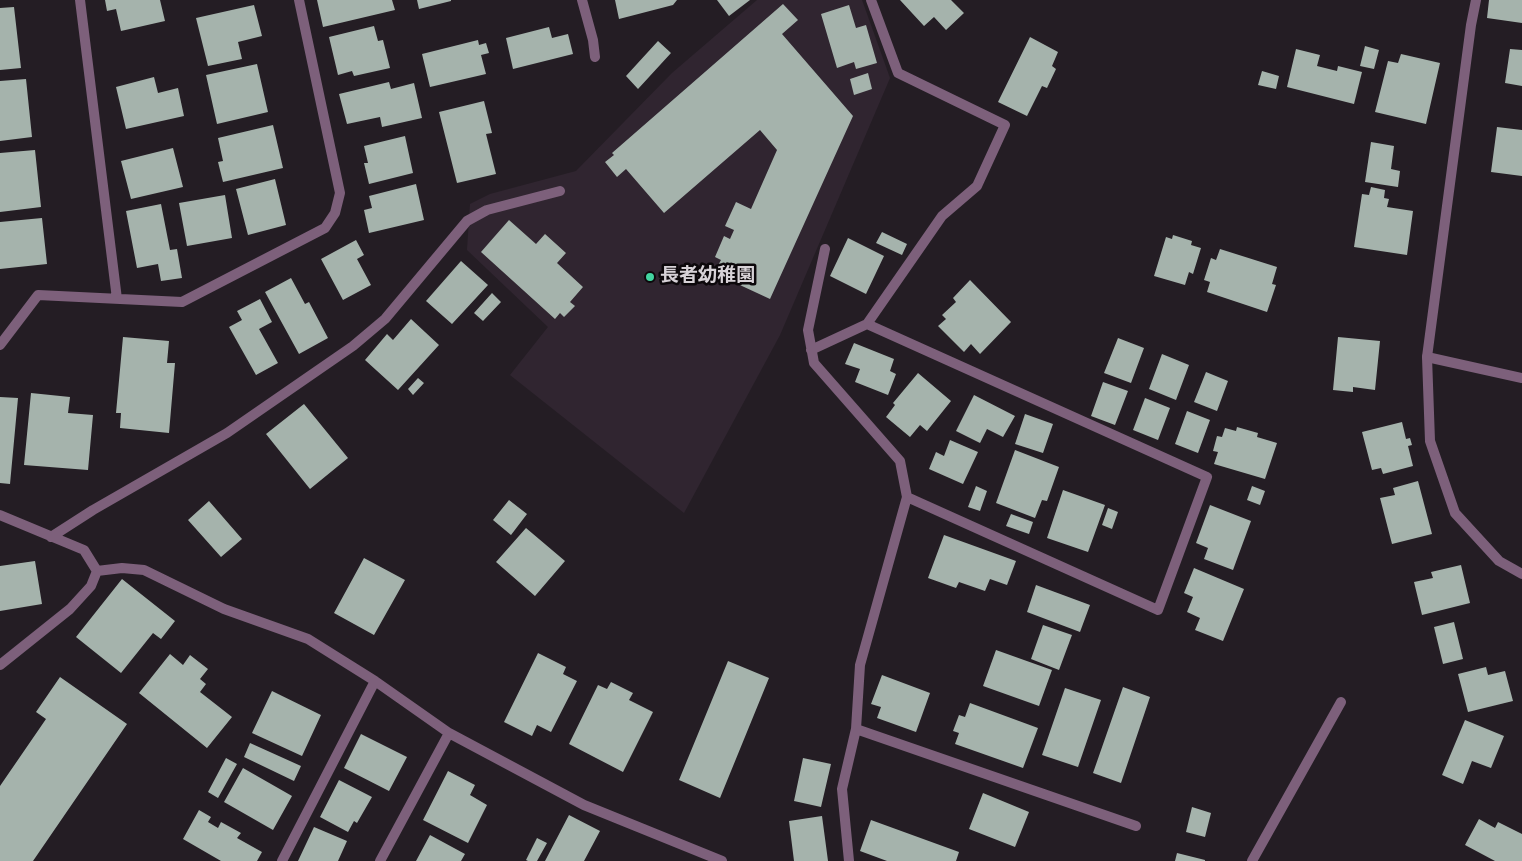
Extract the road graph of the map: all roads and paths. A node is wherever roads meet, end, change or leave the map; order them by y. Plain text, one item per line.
1 (80, 0) edge
2 (299, 0) edge
3 (582, 0) edge
4 (871, 0) edge
5 (1476, 0) edge
6 (595, 57) dead end
7 (560, 191) dead end
8 (825, 249) dead end
9 (116, 299) junction
10 (867, 324) junction
11 (0, 345) edge
12 (811, 350) junction
13 (1427, 357) junction
14 (1522, 378) edge
15 (907, 497) junction
16 (0, 515) edge
17 (51, 537) junction
18 (97, 571) junction
19 (1522, 574) edge
20 (0, 665) edge
21 (374, 681) junction
22 (1341, 702) dead end
23 (856, 729) junction
24 (449, 733) junction
25 (1136, 826) dead end
26 (282, 861) edge
27 (380, 861) edge
28 (722, 861) edge
29 (848, 861) edge
30 (1252, 861) edge

1 - 9 street
2 - 9 street
3 - 6 street
4 - 10 street
5 - 13 street
7 - 17 street
8 - 12 street
9 - 11 street
10 - 12 street
10 - 15 street
12 - 15 street
13 - 14 street
13 - 19 street
15 - 23 street
16 - 17 street
17 - 18 street
18 - 20 street
18 - 21 street
21 - 24 street
21 - 26 street
22 - 30 street
23 - 25 street
23 - 29 street
24 - 27 street
24 - 28 street

